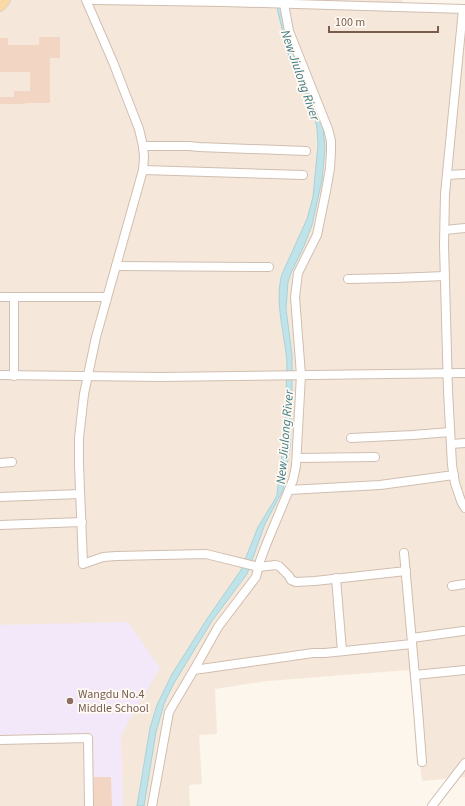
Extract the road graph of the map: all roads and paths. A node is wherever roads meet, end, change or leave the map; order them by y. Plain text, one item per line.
1 (5, 0) edge
2 (86, 0) edge
3 (94, 0) edge
4 (284, 4) junction
5 (0, 6) edge
6 (464, 9) edge
7 (143, 146) junction
8 (306, 151) dead end
9 (143, 170) junction
10 (303, 174) dead end
11 (465, 174) edge
12 (447, 175) junction
13 (465, 228) edge
14 (445, 230) junction
15 (116, 266) junction
16 (268, 267) dead end
17 (445, 276) junction
18 (348, 279) dead end
19 (0, 297) edge
20 (14, 297) junction
21 (107, 298) junction
22 (447, 373) junction
23 (465, 373) edge
24 (0, 375) edge
25 (301, 375) junction
26 (14, 376) junction
27 (87, 376) junction
28 (450, 432) junction
29 (351, 438) dead end
30 (451, 444) junction
31 (465, 444) edge
32 (375, 457) dead end
33 (297, 458) junction
34 (0, 462) edge
35 (12, 462) dead end
36 (454, 475) junction
37 (289, 490) junction
38 (80, 494) junction
39 (0, 497) edge
40 (465, 508) edge
41 (82, 522) junction
42 (0, 525) edge
43 (404, 553) dead end
44 (259, 567) junction
45 (406, 571) junction
46 (336, 578) junction
47 (465, 584) edge
48 (452, 586) dead end
49 (463, 632) dead end
50 (412, 641) junction
51 (342, 651) junction
52 (194, 670) junction
53 (465, 670) edge
54 (415, 675) junction
55 (0, 740) edge
56 (422, 762) dead end
57 (465, 763) edge
58 (89, 806) edge
59 (152, 806) edge
60 (432, 806) edge

1 - 5 main road
2 - 7 street
3 - 4 street
4 - 6 street
4 - 25 street
6 - 12 street
7 - 8 street
7 - 9 street
9 - 10 street
9 - 15 street
11 - 12 street
12 - 14 street
13 - 14 street
14 - 17 street
15 - 16 street
15 - 21 street
17 - 18 street
17 - 22 street
19 - 20 street
20 - 21 street
20 - 26 street
21 - 27 street
22 - 23 street
22 - 25 street
22 - 28 street
24 - 26 street
25 - 27 street
25 - 33 street
26 - 27 street
27 - 38 street
28 - 29 street
28 - 30 street
30 - 31 street
30 - 36 street
32 - 33 street
33 - 37 street
34 - 35 street
36 - 37 street
36 - 40 street
37 - 44 street
38 - 39 street
38 - 41 street
41 - 42 street
41 - 44 street
43 - 45 street
44 - 46 street
44 - 52 street
45 - 46 street
45 - 50 street
46 - 51 street
47 - 48 street
49 - 50 street
50 - 51 street
50 - 54 street
51 - 52 street
52 - 59 street
53 - 54 street
54 - 56 street
55 - 58 street
57 - 60 street

